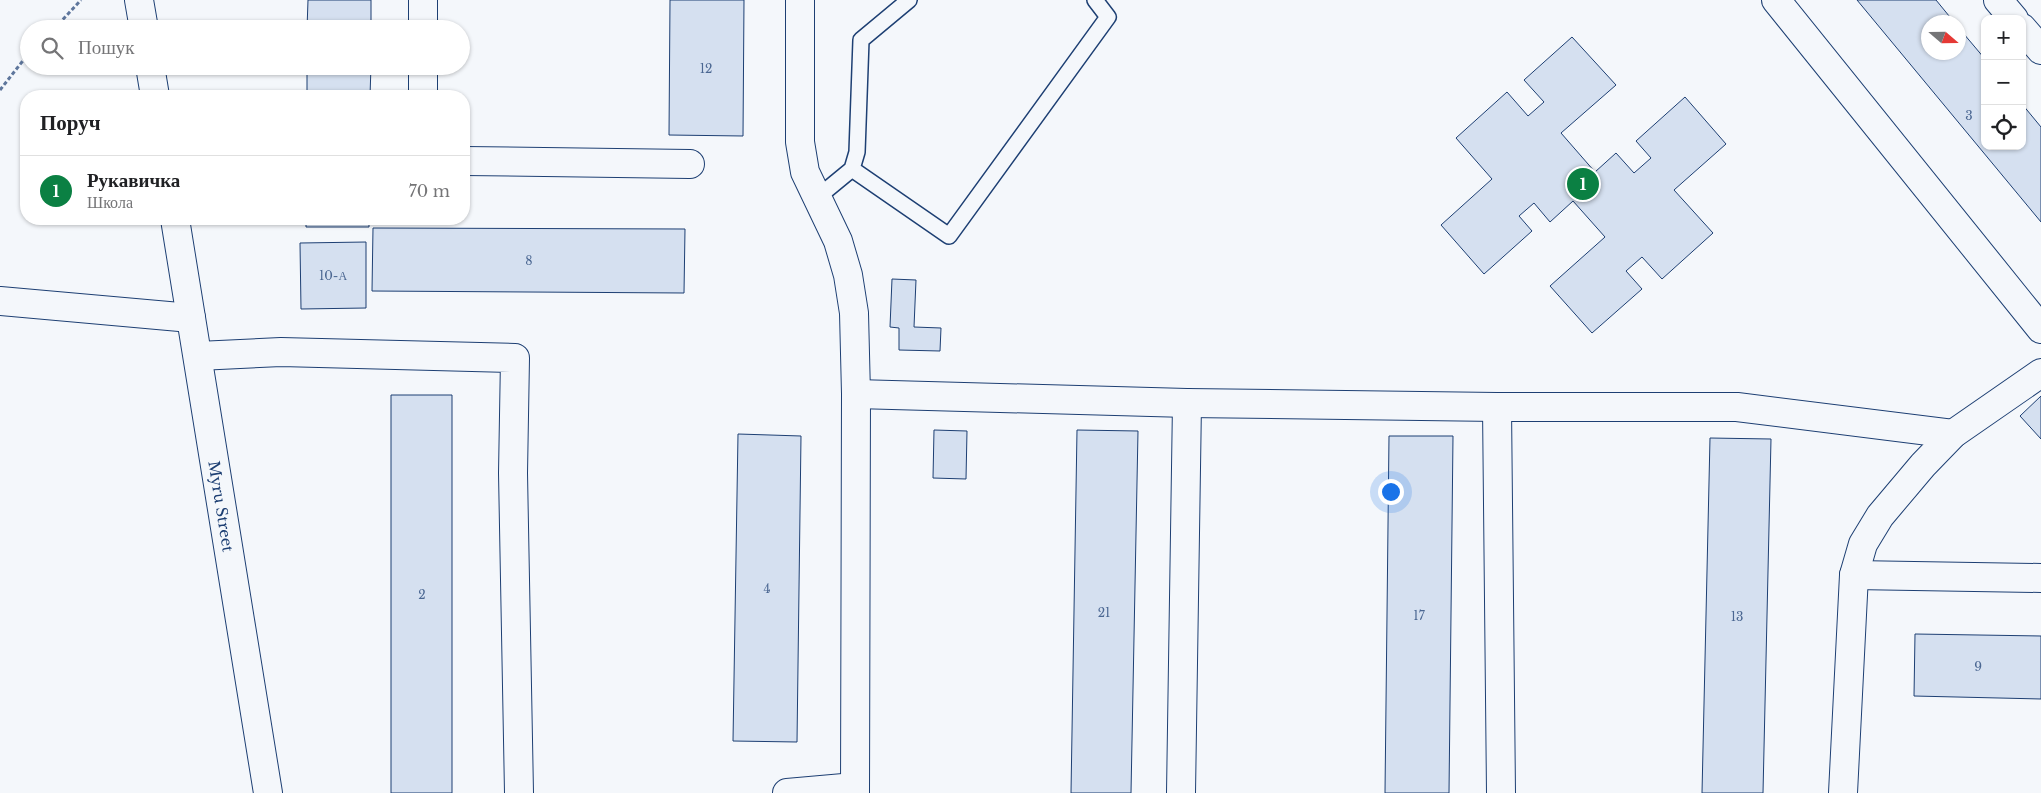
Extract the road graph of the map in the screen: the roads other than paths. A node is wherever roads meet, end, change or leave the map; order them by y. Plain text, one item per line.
1 (139, 0) edge
2 (423, 0) edge
3 (800, 0) edge
4 (910, 0) edge
5 (1095, 0) edge
6 (1776, 0) edge
7 (1998, 0) edge
8 (2011, 15) edge
9 (142, 20) edge
10 (423, 20) edge
11 (2026, 33) edge
12 (2041, 50) edge
13 (152, 75) edge
14 (423, 75) edge
15 (154, 90) edge
16 (424, 90) edge
17 (470, 161) edge
18 (690, 164) dead end
19 (852, 169) junction
20 (818, 197) junction
21 (176, 225) edge
22 (0, 301) edge
23 (191, 318) junction
24 (2041, 329) edge
25 (198, 356) junction
26 (2041, 372) edge
27 (856, 394) junction
28 (1187, 403) junction
29 (1497, 407) junction
30 (1953, 434) junction
31 (1854, 575) junction
32 (2041, 578) edge
33 (855, 790) edge
34 (268, 793) edge
35 (519, 793) edge
36 (787, 793) edge
37 (1180, 793) edge
38 (1501, 793) edge
39 (1843, 793) edge

1 - 9 street
2 - 10 street
3 - 20 street
4 - 19 lane
5 - 19 lane
6 - 24 street
7 - 8 street
11 - 12 street
13 - 15 street
14 - 16 street
17 - 18 street
19 - 20 lane
20 - 27 street
21 - 23 street, Myru Street
22 - 23 street
23 - 25 street, Myru Street
25 - 34 street, Myru Street
25 - 35 street
26 - 30 street
27 - 28 street
27 - 33 street
28 - 29 street
28 - 37 street
29 - 30 street
29 - 38 street
30 - 31 street
31 - 32 street
31 - 39 street
33 - 36 street

